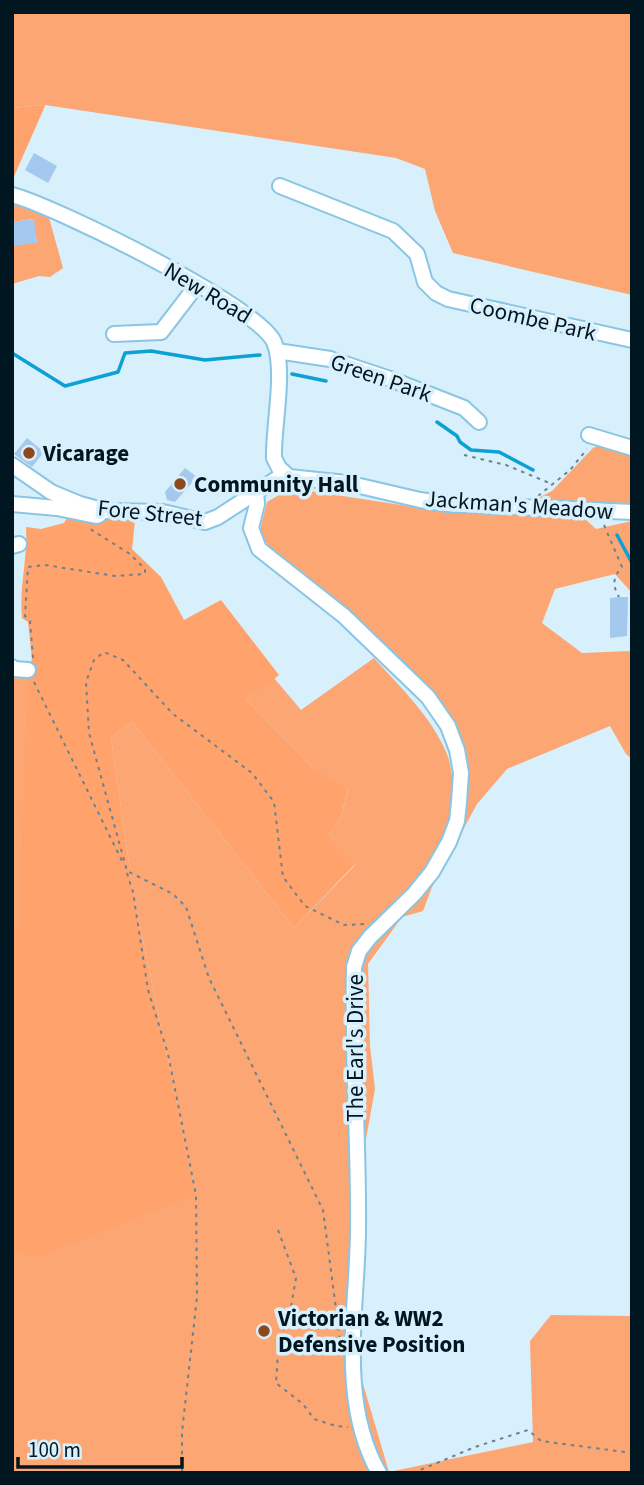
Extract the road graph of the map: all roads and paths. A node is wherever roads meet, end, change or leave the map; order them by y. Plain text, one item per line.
1 (276, 185) dead end
2 (12, 195) edge
3 (197, 285) junction
4 (114, 334) dead end
5 (632, 340) edge
6 (277, 351) junction
7 (479, 422) dead end
8 (592, 436) joint
9 (632, 447) edge
10 (464, 455) dead end
11 (12, 465) edge
12 (284, 474) junction
13 (550, 488) junction
14 (256, 491) junction
15 (12, 504) edge
16 (529, 508) junction
17 (106, 511) junction
18 (598, 511) junction
19 (632, 512) edge
20 (79, 514) junction
21 (619, 597) dead end
22 (12, 667) edge
23 (28, 671) junction
24 (127, 871) junction
25 (370, 924) dead end
26 (278, 1230) dead end
27 (340, 1340) dead end
28 (361, 1427) junction
29 (632, 1453) edge
30 (182, 1473) edge
31 (379, 1473) edge
32 (413, 1473) edge

1 - 5 street, Coombe Park
2 - 3 street, New Road
3 - 4 street
3 - 6 street, New Road
6 - 7 street, Green Park
6 - 12 street
8 - 9 street
8 - 13 path
10 - 13 path
11 - 17 street, Fore Street
12 - 14 street, Fore Street
12 - 16 street, Jackman's Meadow
13 - 16 path
14 - 17 street, Fore Street
14 - 28 street, The Earl's Drive
15 - 20 street
16 - 18 street, Jackman's Meadow
17 - 20 street
18 - 19 street, Jackman's Meadow
18 - 21 path
20 - 23 path
22 - 23 street
23 - 24 path
24 - 25 path
24 - 27 path
24 - 30 path
26 - 28 path
28 - 31 street, The Earl's Drive
29 - 32 path

